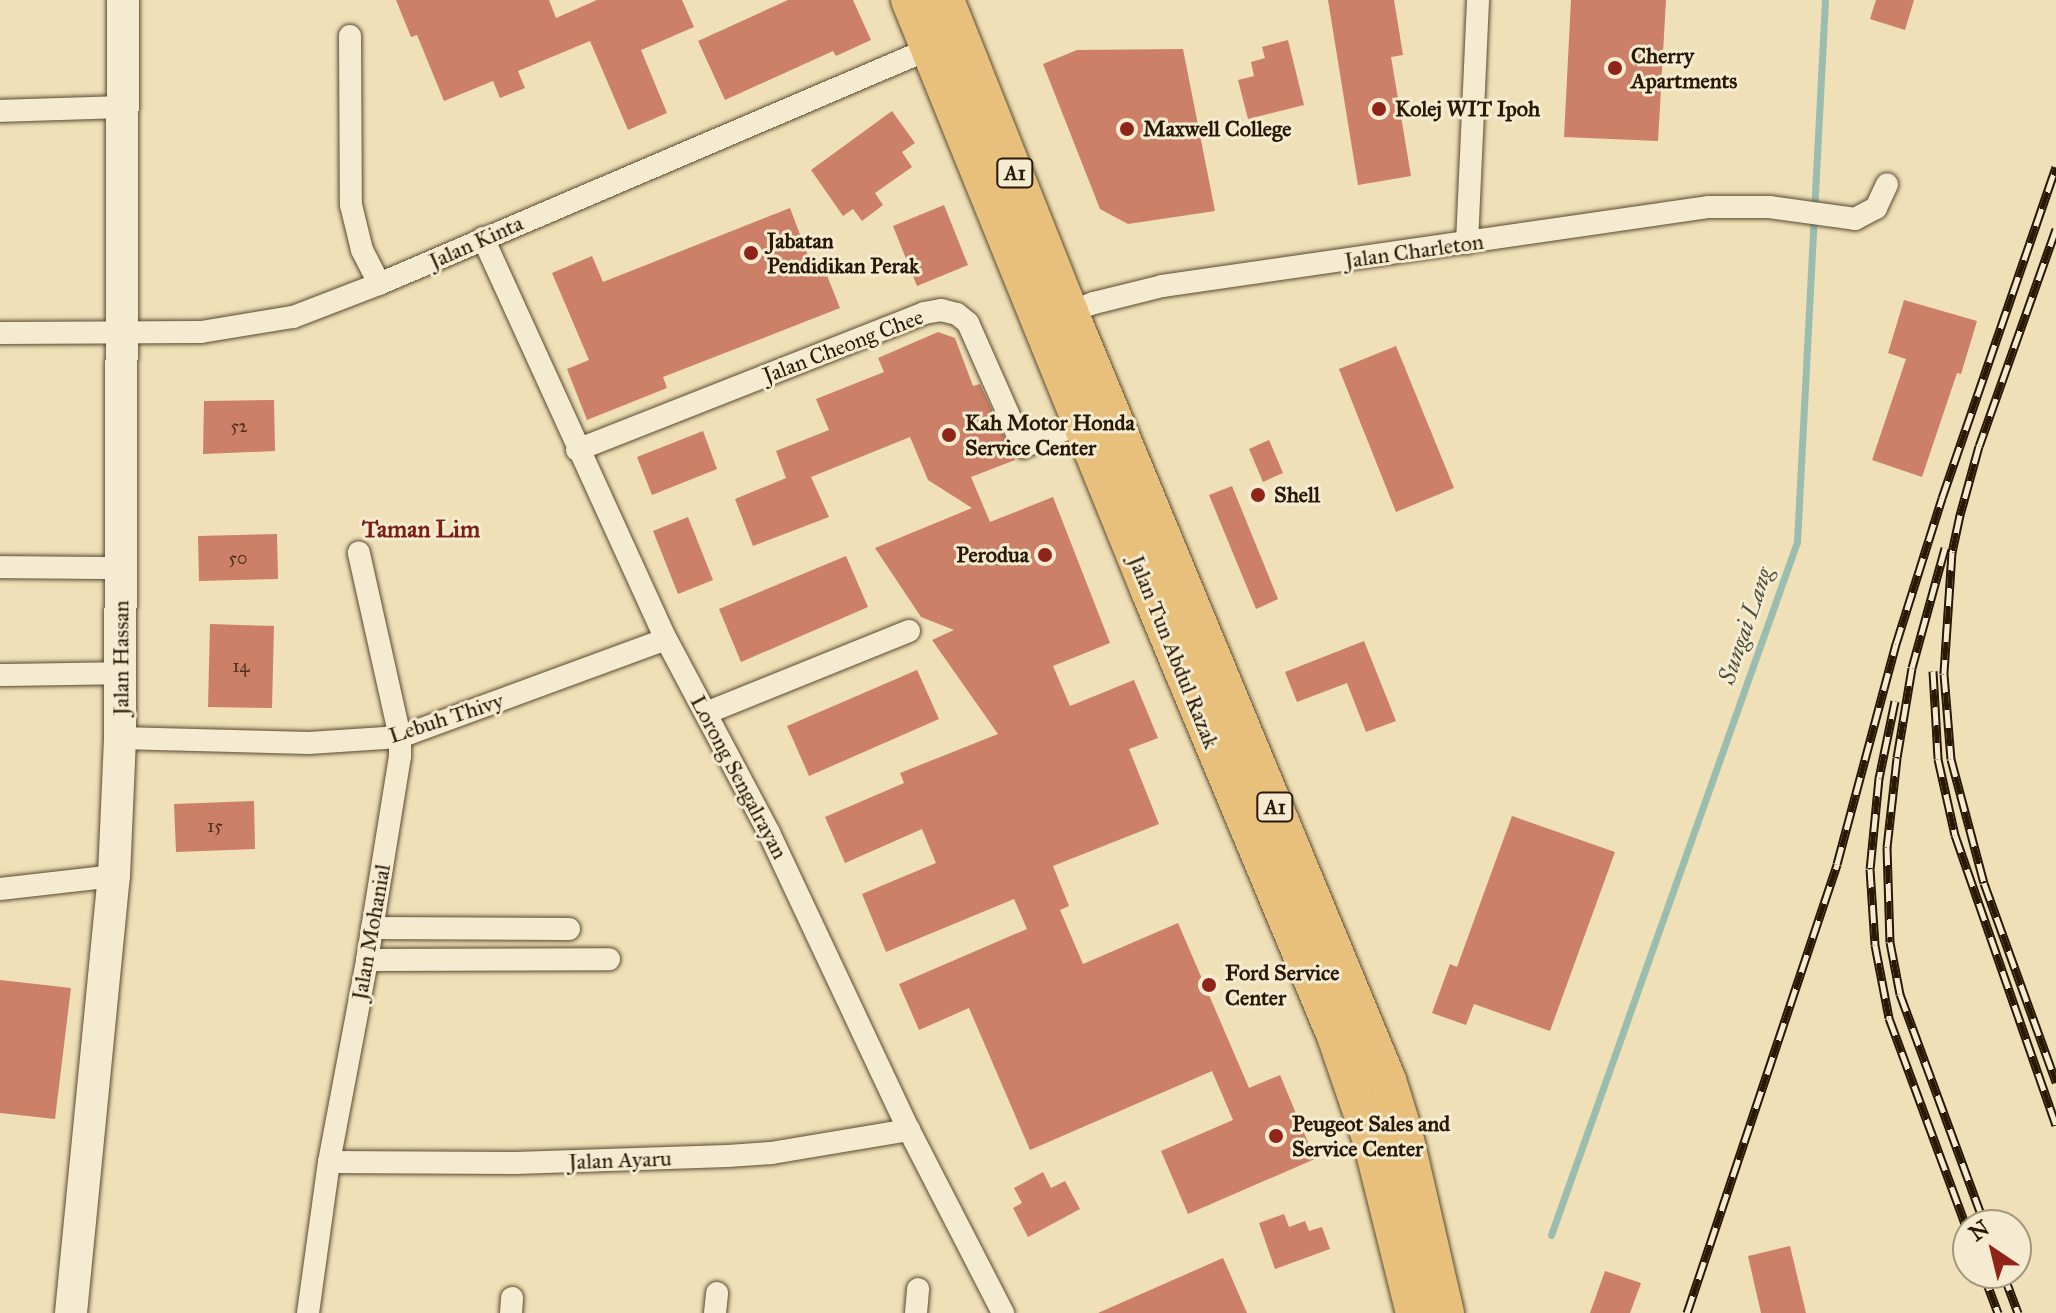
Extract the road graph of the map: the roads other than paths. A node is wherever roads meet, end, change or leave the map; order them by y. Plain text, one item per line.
1 (123, 0) edge
2 (909, 0) edge
3 (936, 0) edge
4 (946, 0) edge
5 (1478, 0) edge
6 (350, 36) dead end
7 (929, 49) junction
8 (120, 107) junction
9 (0, 111) edge
10 (991, 113) junction
11 (1887, 184) dead end
12 (483, 238) junction
13 (1467, 243) junction
14 (379, 284) junction
15 (1055, 318) junction
16 (121, 331) junction
17 (0, 333) edge
18 (1081, 423) junction
19 (577, 450) junction
20 (359, 553) dead end
21 (0, 567) edge
22 (121, 568) junction
23 (909, 631) dead end
24 (666, 639) junction
25 (122, 673) junction
26 (0, 675) edge
27 (706, 713) junction
28 (400, 737) junction
29 (120, 738) junction
30 (114, 876) junction
31 (0, 889) edge
32 (372, 928) junction
33 (569, 929) dead end
34 (609, 959) dead end
35 (367, 960) junction
36 (909, 1130) junction
37 (329, 1162) junction
38 (918, 1289) dead end
39 (71, 1313) edge
40 (308, 1313) edge
41 (916, 1313) edge
42 (1003, 1313) edge
43 (1414, 1313) edge
44 (1446, 1313) edge

1 - 8 street, Jalan Hassan
2 - 7 main road, Jalan Tun Abdul Razak / A1
3 - 7 main road
4 - 10 main road, Jalan Tun Abdul Razak / A1
5 - 13 street
6 - 14 street
7 - 10 main road
7 - 12 street, Jalan Kinta
7 - 15 main road, Jalan Tun Abdul Razak / A1
8 - 9 street
8 - 16 street, Jalan Hassan
10 - 15 main road, Jalan Tun Abdul Razak / A1
11 - 13 street, Jalan Charleton
12 - 14 street, Jalan Kinta
12 - 19 street, Lorong Sengalrayan
13 - 15 street, Jalan Charleton
14 - 16 street, Jalan Kinta
15 - 18 main road, Jalan Tun Abdul Razak / A1
15 - 44 main road, Jalan Tun Abdul Razak / A1
16 - 17 street, Jalan Kinta
16 - 22 street, Jalan Hassan
18 - 19 street, Jalan Cheong Chee
18 - 43 main road, Jalan Tun Abdul Razak / A1
19 - 24 street, Lorong Sengalrayan
20 - 28 street, Jalan Mohanial
21 - 22 street
22 - 25 street, Jalan Hassan
23 - 27 street
24 - 27 street, Lorong Sengalrayan
24 - 28 street, Lebuh Thivy
25 - 26 street
25 - 29 street, Jalan Hassan
27 - 36 street, Lorong Sengalrayan
28 - 29 street, Lebuh Thivy
28 - 32 street, Jalan Mohanial
29 - 30 street, Jalan Hassan
30 - 31 street
30 - 39 street, Jalan Hassan
32 - 33 street
32 - 35 street, Jalan Mohanial
34 - 35 street
35 - 37 street, Jalan Mohanial
36 - 37 street, Jalan Ayaru
36 - 42 street, Lorong Sengalrayan
37 - 40 street, Jalan Mohanial
38 - 41 street

